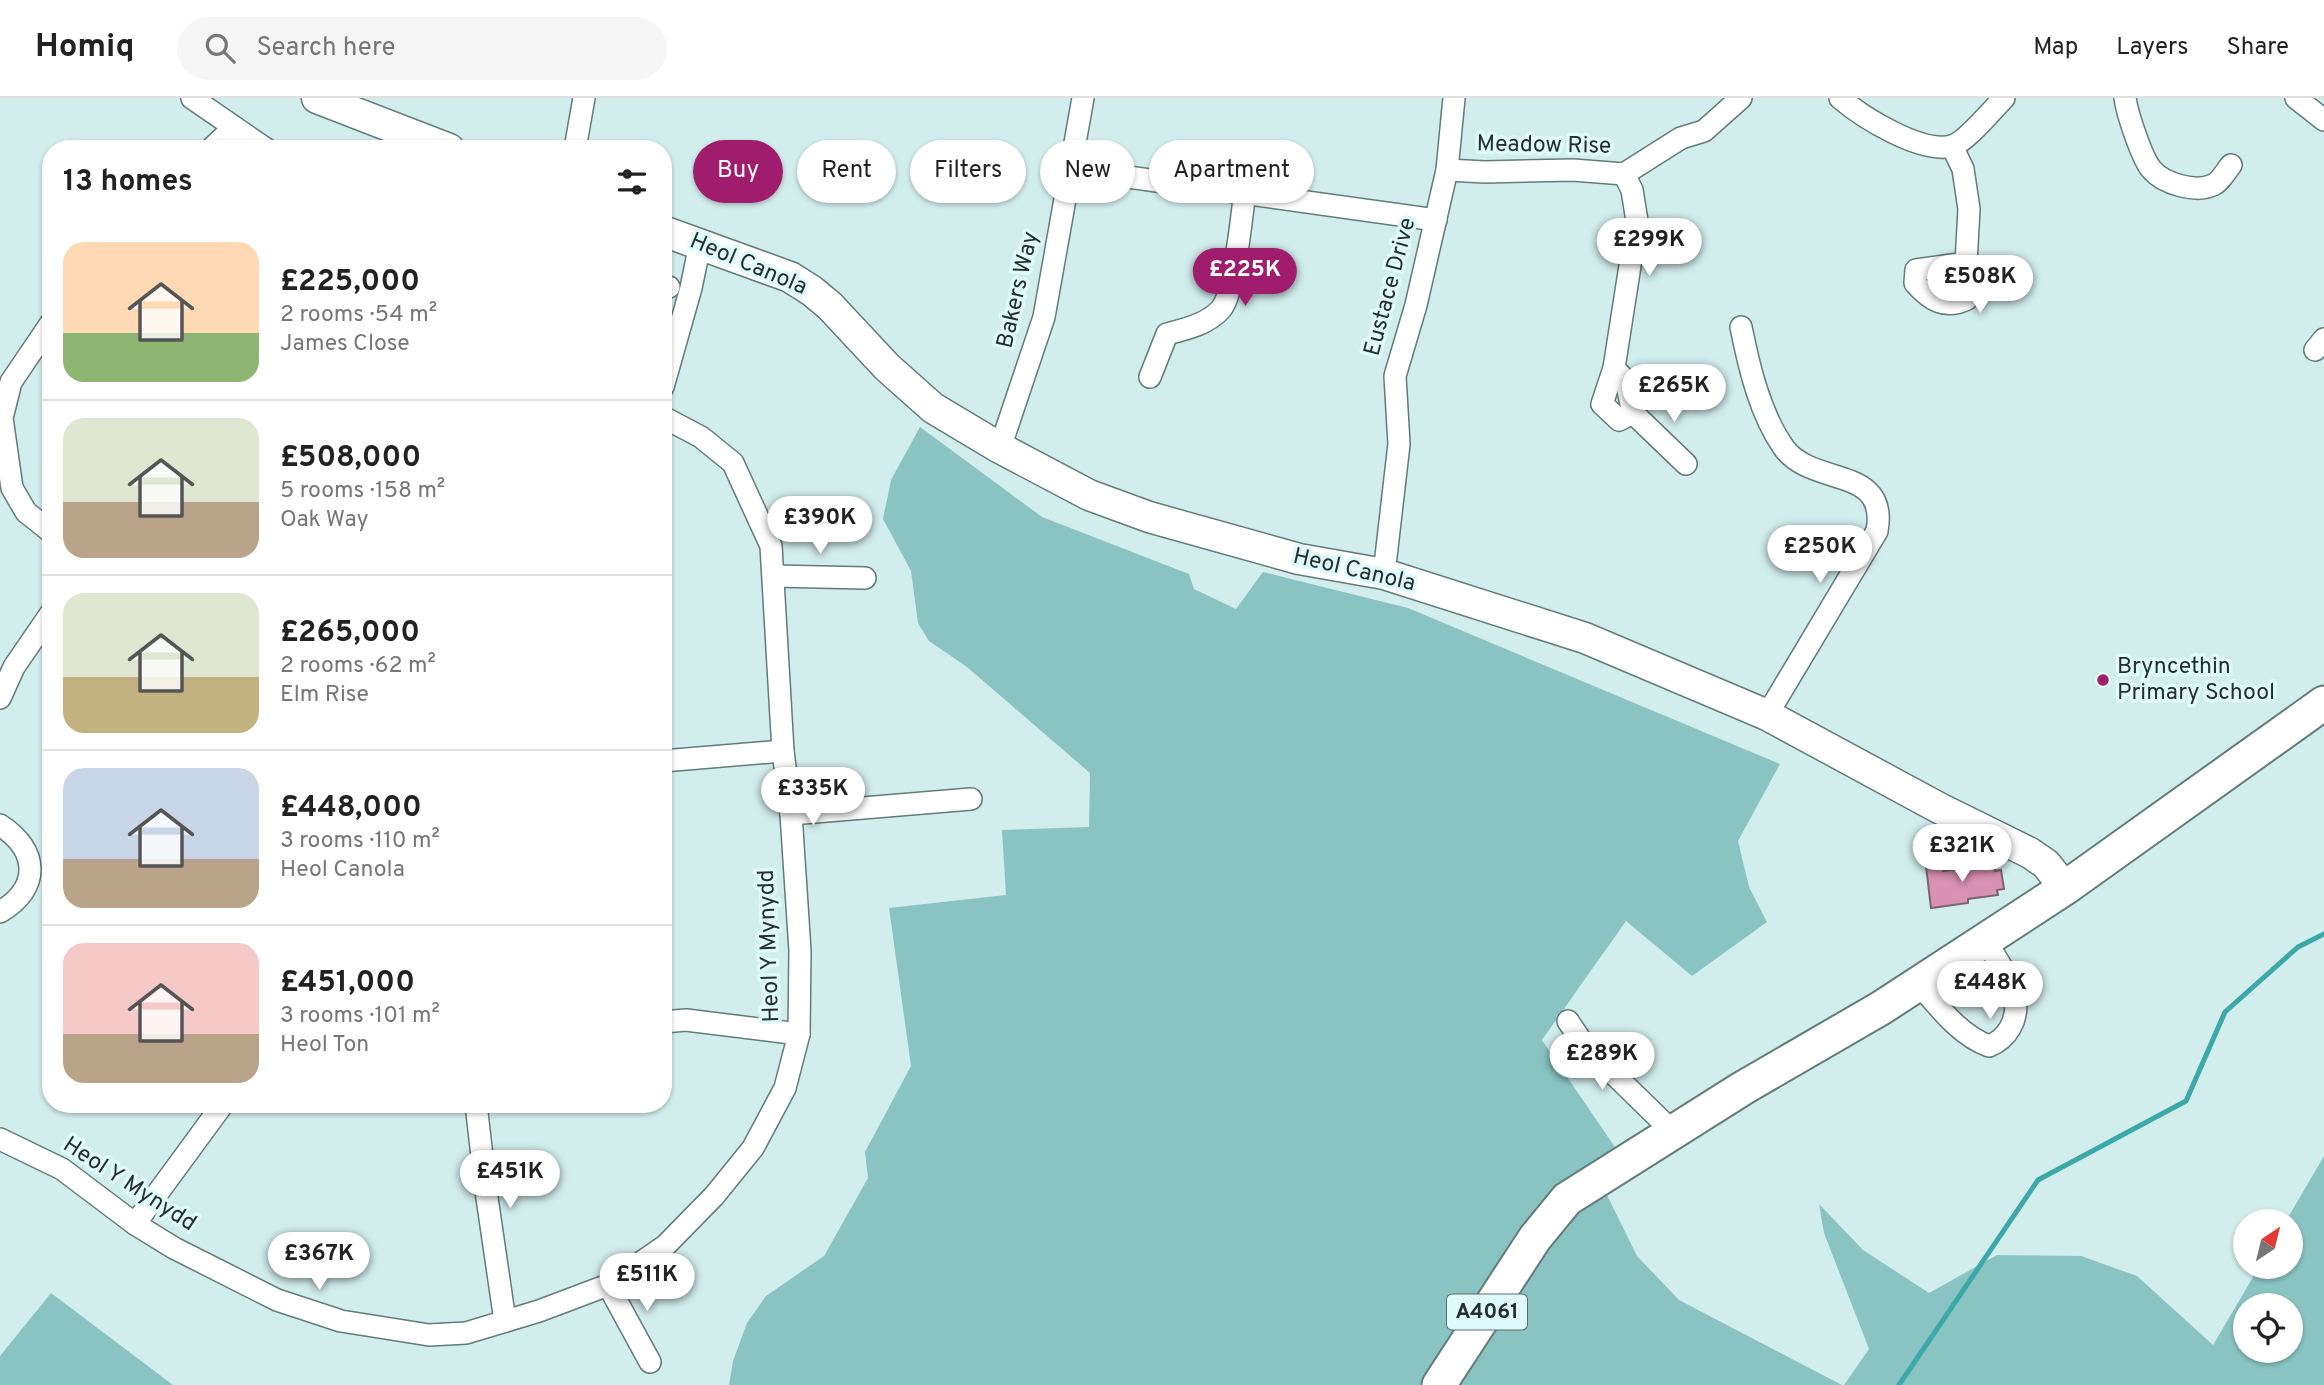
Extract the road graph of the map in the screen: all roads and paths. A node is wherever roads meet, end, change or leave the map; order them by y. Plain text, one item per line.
1 (192, 98) edge
2 (317, 98) edge
3 (584, 98) edge
4 (1083, 98) edge
5 (1454, 98) edge
6 (1741, 98) edge
7 (1840, 98) edge
8 (2004, 98) edge
9 (2125, 98) edge
10 (2296, 98) edge
11 (2324, 120) edge
12 (234, 127) junction
13 (220, 140) edge
14 (253, 140) edge
15 (426, 140) edge
16 (577, 140) edge
17 (1076, 140) edge
18 (1952, 146) junction
19 (2231, 164) dead end
20 (1447, 170) junction
21 (1624, 174) junction
22 (1065, 203) edge
23 (1243, 203) edge
24 (1314, 203) edge
25 (1436, 220) junction
26 (672, 233) edge
27 (700, 244) junction
28 (1966, 263) dead end
29 (1741, 327) dead end
30 (42, 336) edge
31 (672, 355) edge
32 (1150, 377) dead end
33 (1, 417) edge
34 (672, 422) edge
35 (1000, 448) junction
36 (1686, 464) dead end
37 (42, 525) edge
38 (1384, 574) junction
39 (774, 576) junction
40 (865, 578) dead end
41 (42, 626) edge
42 (0, 698) edge
43 (2324, 703) edge
44 (1768, 715) junction
45 (783, 751) junction
46 (672, 760) edge
47 (971, 799) dead end
48 (791, 814) junction
49 (0, 825) edge
50 (2065, 888) junction
51 (0, 912) edge
52 (1985, 940) junction
53 (1918, 984) junction
54 (672, 1021) edge
55 (1568, 1021) dead end
56 (799, 1034) junction
57 (1584, 1045) junction
58 (1567, 1063) dead end
59 (216, 1113) edge
60 (477, 1113) edge
61 (1673, 1132) junction
62 (0, 1139) edge
63 (135, 1224) junction
64 (608, 1286) junction
65 (505, 1321) junction
66 (650, 1362) dead end
67 (1439, 1385) edge

1 - 12 street
2 - 15 street
3 - 16 street
4 - 17 street, Bakers Way
5 - 20 street, Eustace Drive
6 - 21 street, Meadow Rise
7 - 18 street
8 - 18 street
9 - 19 street
10 - 11 street
12 - 13 street
12 - 14 street
18 - 28 street
20 - 21 street, Meadow Rise
20 - 25 street, Eustace Drive
21 - 36 street
22 - 35 street, Bakers Way
23 - 32 street
24 - 25 street
25 - 38 street, Eustace Drive
26 - 27 street, Heol Canola
27 - 31 street
27 - 35 street, Heol Canola
29 - 44 street
30 - 33 street
33 - 37 street
34 - 39 street, Heol Y Mynydd
35 - 38 street, Heol Canola
38 - 44 street, Heol Canola
39 - 40 street
39 - 45 street, Heol Y Mynydd
41 - 42 street
43 - 50 main road, A4061
44 - 50 street, Heol Canola
45 - 46 street
45 - 48 street, Heol Y Mynydd
47 - 48 street
48 - 56 street, Heol Y Mynydd
49 - 51 street
50 - 52 main road, A4061
52 - 53 main road, A4061
52 - 53 street
53 - 61 main road, A4061
54 - 56 street
55 - 57 street
56 - 64 street, Heol Y Mynydd
57 - 58 street
57 - 61 street
59 - 63 street
60 - 65 street
61 - 67 main road, A4061
62 - 63 street, Heol Y Mynydd
63 - 65 street, Heol Y Mynydd
64 - 65 street, Heol Y Mynydd
64 - 66 street

